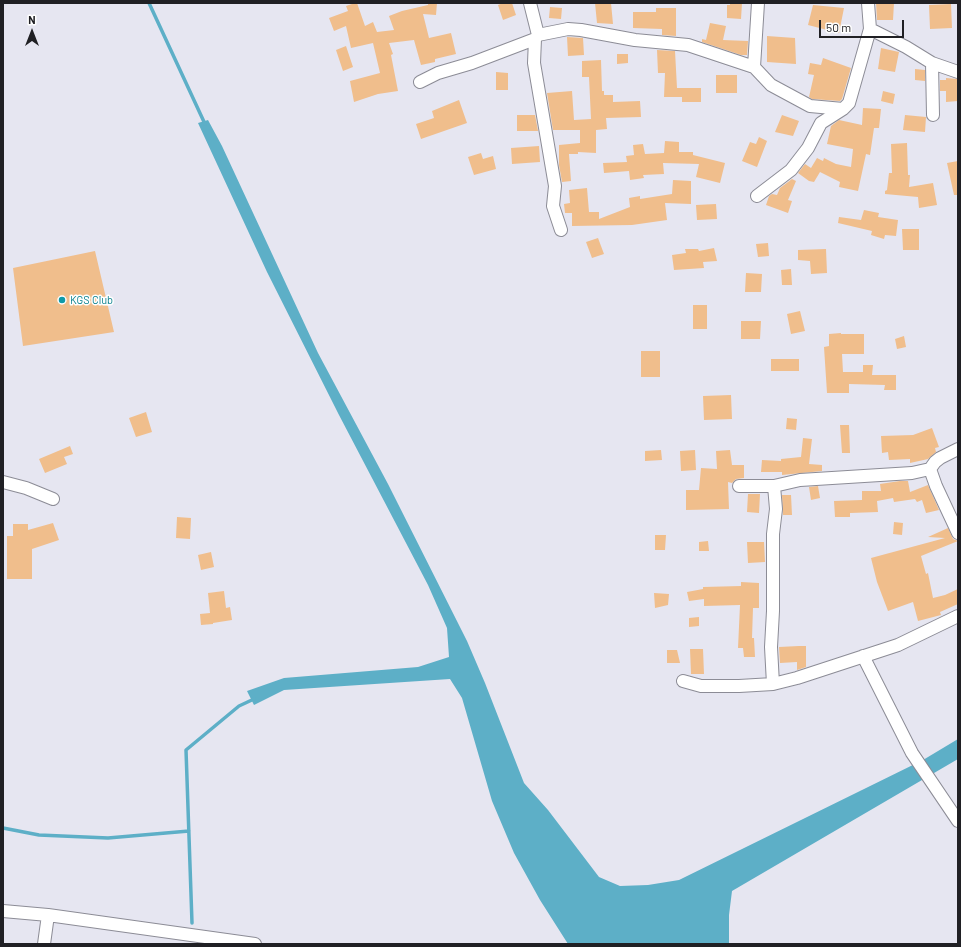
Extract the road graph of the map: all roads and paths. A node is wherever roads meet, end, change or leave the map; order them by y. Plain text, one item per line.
1 (530, 3) edge
2 (758, 3) edge
3 (868, 3) edge
4 (870, 29) junction
5 (536, 37) junction
6 (932, 63) junction
7 (754, 67) junction
8 (958, 72) edge
9 (420, 82) dead end
10 (843, 109) junction
11 (933, 115) dead end
12 (757, 196) dead end
13 (561, 230) dead end
14 (958, 449) edge
15 (930, 469) junction
16 (3, 482) edge
17 (739, 486) dead end
18 (774, 486) junction
19 (52, 499) dead end
20 (958, 533) edge
21 (958, 616) edge
22 (863, 656) junction
23 (683, 681) dead end
24 (773, 684) junction
25 (958, 821) edge
26 (3, 911) edge
27 (48, 916) junction
28 (44, 944) edge
29 (255, 944) edge

1 - 5 street
2 - 7 street
3 - 4 street
4 - 6 street
4 - 10 street
5 - 7 street
5 - 9 street
5 - 13 street
6 - 8 street
6 - 11 street
7 - 10 street
10 - 12 street
14 - 15 street
15 - 18 street
15 - 20 street
16 - 19 street
17 - 18 street
18 - 24 street
21 - 22 street
22 - 24 street
22 - 25 street
23 - 24 street
26 - 27 street
27 - 28 street
27 - 29 street

